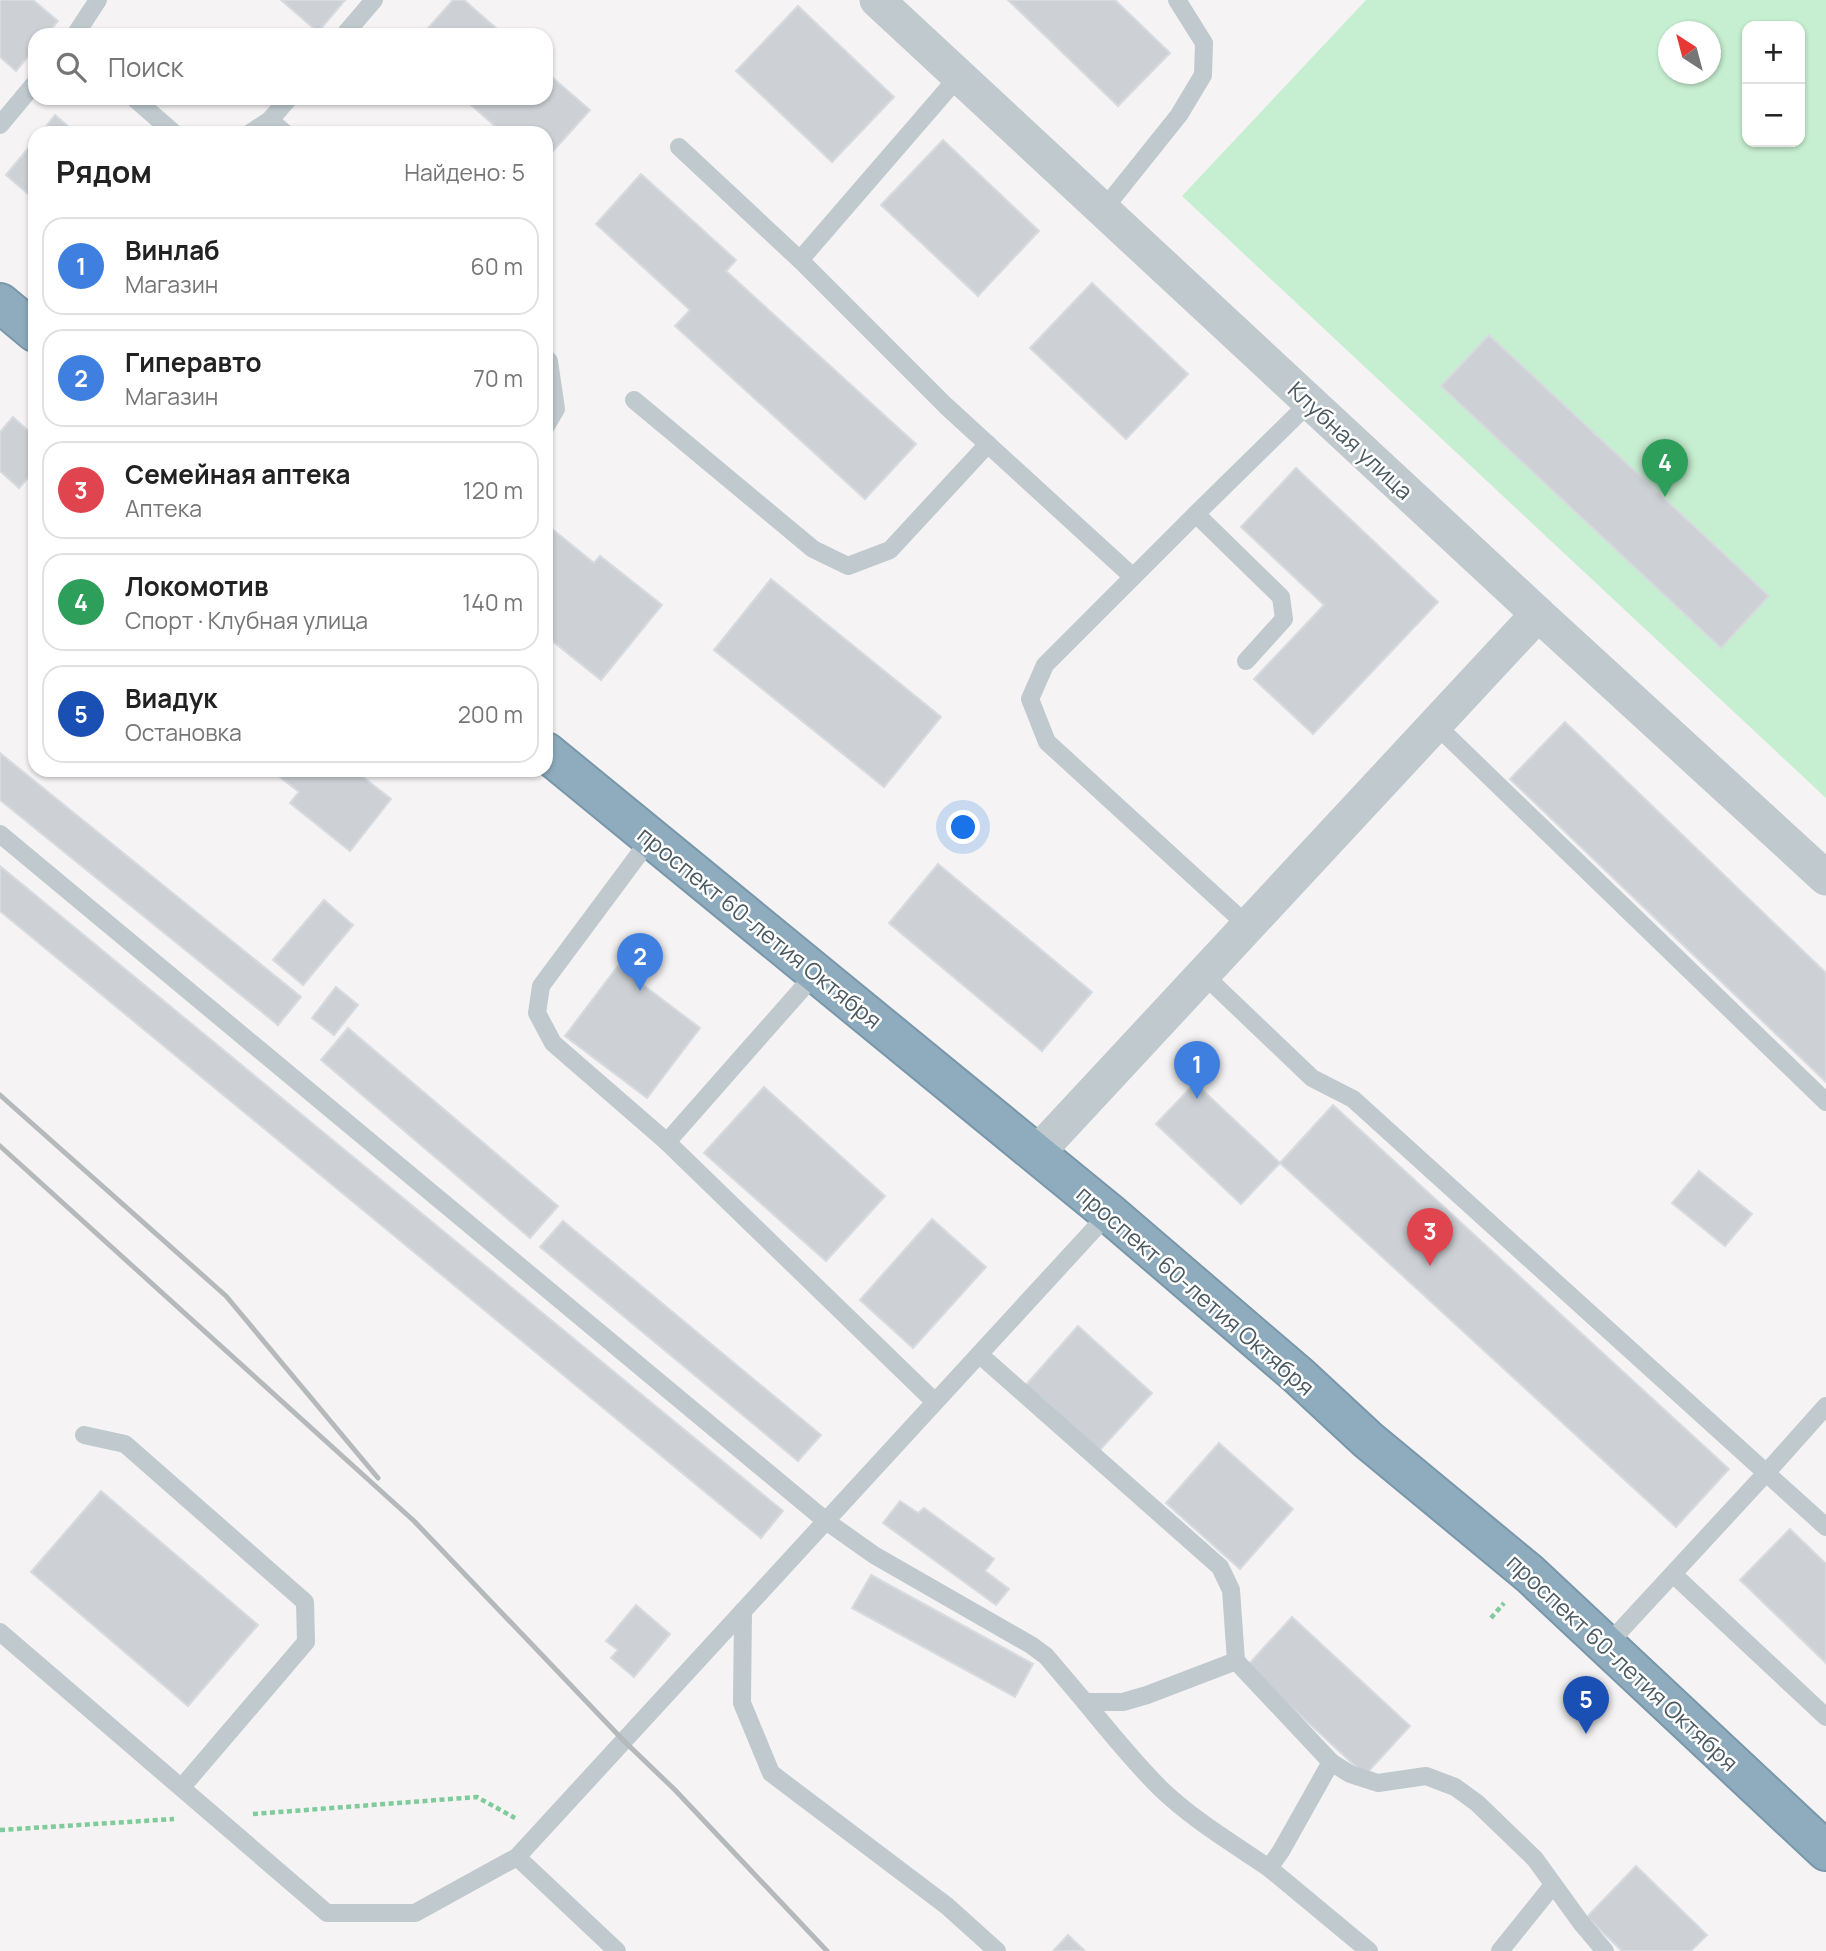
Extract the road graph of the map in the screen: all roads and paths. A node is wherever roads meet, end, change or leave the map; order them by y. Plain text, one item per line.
1 (98, 0) edge
2 (374, 0) edge
3 (877, 0) edge
4 (1177, 0) edge
5 (80, 28) edge
6 (350, 28) edge
7 (959, 76) junction
8 (28, 91) edge
9 (142, 105) edge
10 (283, 105) edge
11 (270, 120) junction
12 (0, 125) edge
13 (166, 126) edge
14 (261, 126) edge
15 (277, 126) edge
16 (679, 147) dead end
17 (1103, 210) junction
18 (800, 260) junction
19 (0, 303) edge
20 (28, 326) edge
21 (553, 388) edge
22 (634, 400) dead end
23 (1310, 402) junction
24 (553, 414) edge
25 (988, 444) junction
26 (1196, 514) junction
27 (1133, 576) junction
28 (1538, 614) junction
29 (1246, 662) dead end
30 (1435, 724) junction
31 (553, 757) edge
32 (0, 834) edge
33 (651, 838) junction
34 (1826, 878) edge
35 (1248, 926) junction
36 (816, 973) junction
37 (1203, 974) junction
38 (1826, 1102) edge
39 (667, 1142) junction
40 (1036, 1154) junction
41 (1109, 1213) junction
42 (979, 1355) junction
43 (935, 1402) junction
44 (1826, 1406) edge
45 (84, 1435) dead end
46 (1767, 1472) junction
47 (826, 1521) junction
48 (1826, 1527) edge
49 (1674, 1575) junction
50 (743, 1611) junction
51 (0, 1632) edge
52 (1608, 1645) junction
53 (1236, 1661) junction
54 (1085, 1702) junction
55 (1826, 1717) edge
56 (1331, 1762) junction
57 (181, 1787) junction
58 (216, 1816) junction
59 (0, 1829) edge
60 (540, 1832) junction
61 (1826, 1850) edge
62 (517, 1857) junction
63 (1269, 1868) junction
64 (1553, 1885) junction
65 (617, 1951) edge
66 (997, 1951) edge
67 (1369, 1951) edge
68 (1500, 1951) edge
69 (1605, 1951) edge

1 - 5 lane
2 - 6 lane
3 - 7 street, Клубная улица
4 - 17 lane
7 - 17 street, Клубная улица
7 - 18 lane
8 - 12 lane
9 - 13 lane
10 - 11 lane
11 - 14 lane
11 - 15 lane
16 - 18 lane
17 - 23 street, Клубная улица
18 - 25 lane
19 - 20 highway
21 - 24 lane
22 - 25 lane
23 - 26 lane
23 - 28 street, Клубная улица
25 - 27 lane
26 - 27 lane
26 - 29 lane
27 - 35 lane
28 - 30 street
28 - 34 street, Клубная улица
30 - 35 street
30 - 38 lane
31 - 33 highway, проспект 60-летия Октября
32 - 47 lane
33 - 36 highway, проспект 60-летия Октября
33 - 39 lane
35 - 37 street
36 - 39 lane
36 - 40 highway, проспект 60-летия Октября
37 - 40 street
37 - 46 lane
39 - 43 lane
40 - 41 highway, проспект 60-летия Октября
41 - 42 lane
41 - 52 highway, проспект 60-летия Октября
42 - 43 lane
42 - 53 lane
43 - 47 lane
44 - 46 lane
45 - 57 lane
46 - 48 lane
46 - 49 lane
47 - 50 lane
47 - 54 lane
49 - 52 lane
49 - 55 lane
50 - 60 lane
50 - 66 lane
51 - 57 lane
52 - 61 highway, проспект 60-летия Октября
53 - 54 lane
53 - 56 lane
54 - 63 lane
56 - 63 lane
56 - 64 lane
57 - 58 lane
58 - 59 path
58 - 60 path
58 - 62 lane
60 - 62 lane
62 - 65 lane
63 - 67 lane
64 - 68 lane
64 - 69 lane

